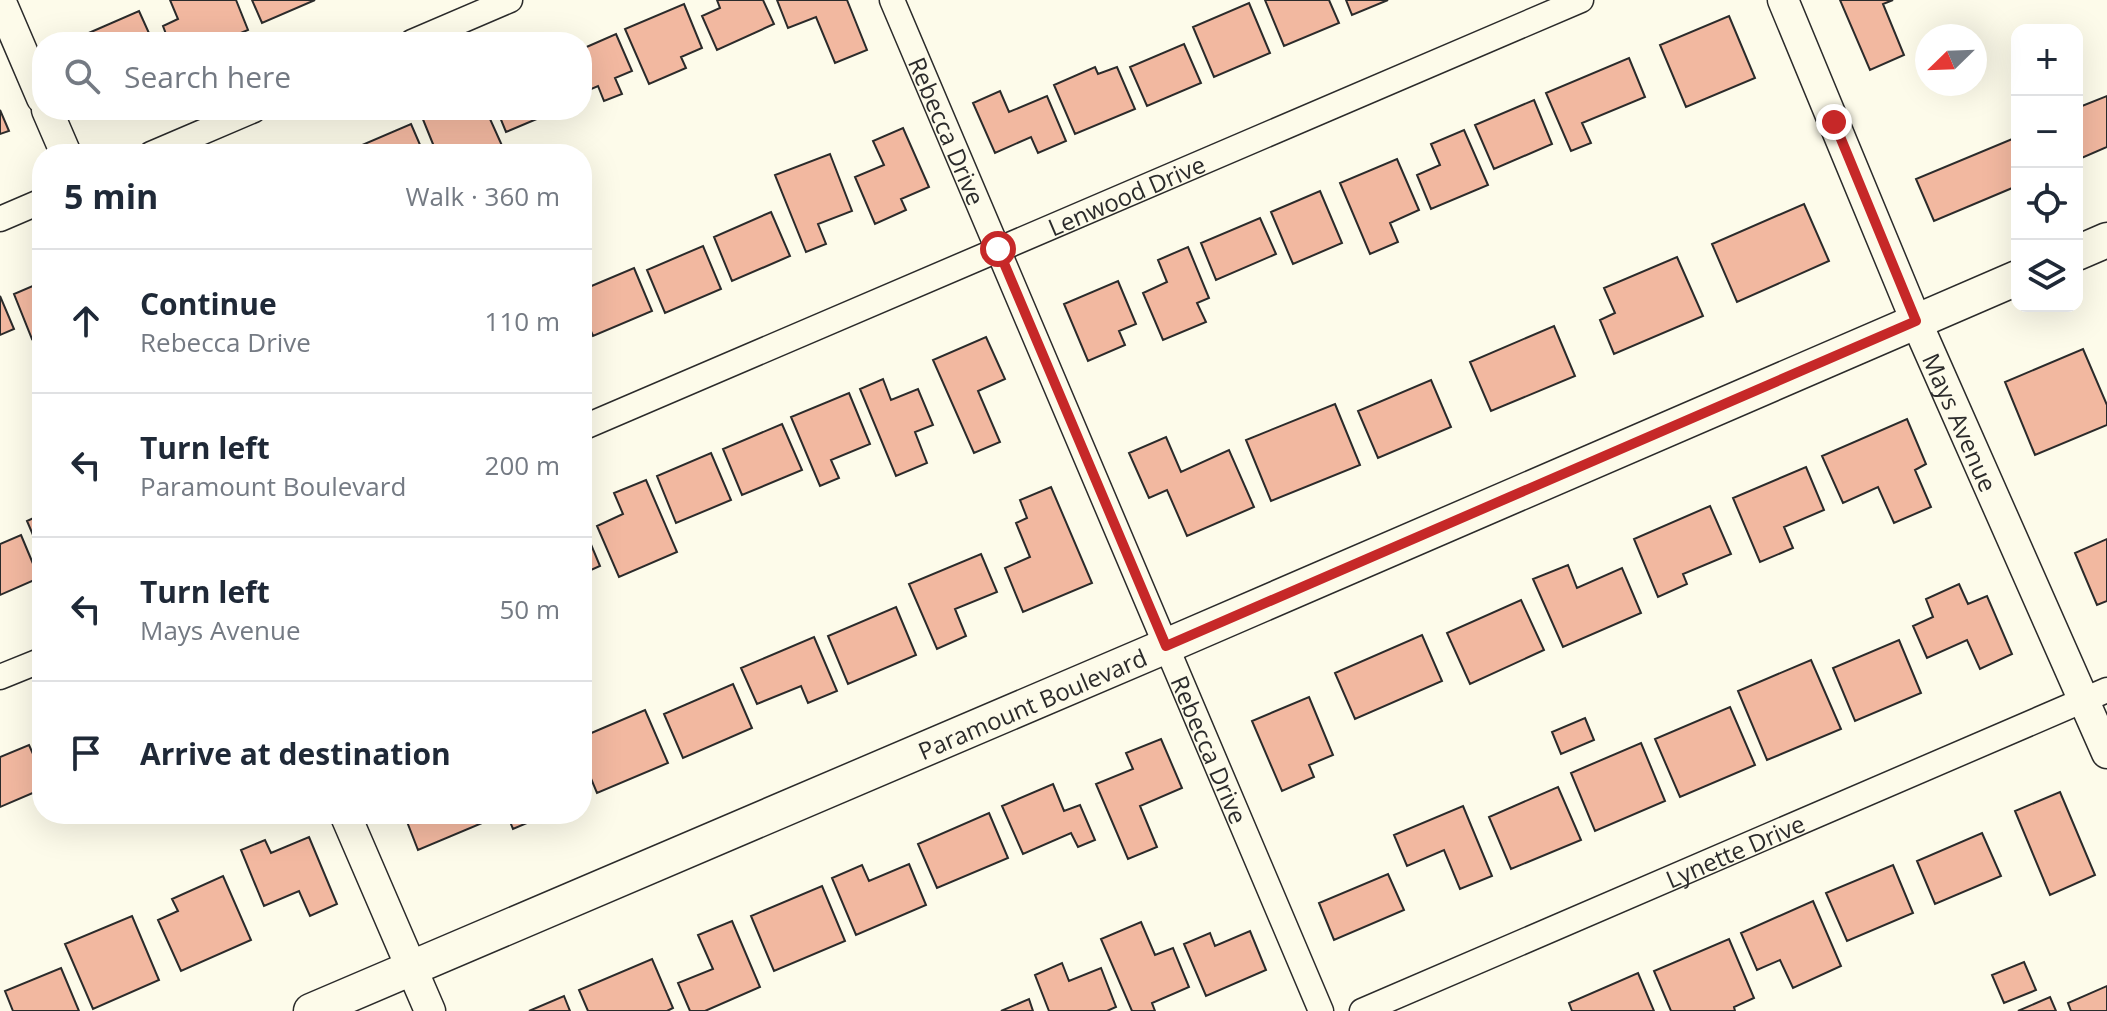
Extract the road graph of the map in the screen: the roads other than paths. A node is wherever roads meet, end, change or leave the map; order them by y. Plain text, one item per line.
1 (0, 0) edge
2 (510, 0) edge
3 (892, 0) edge
4 (1581, 0) edge
5 (1783, 0) edge
6 (435, 32) edge
7 (32, 75) edge
8 (51, 120) edge
9 (231, 120) edge
10 (62, 144) edge
11 (174, 144) edge
12 (32, 205) edge
13 (0, 219) edge
14 (2107, 240) edge
15 (998, 249) junction
16 (2083, 250) edge
17 (2011, 281) edge
18 (1916, 321) junction
19 (592, 424) edge
20 (1166, 646) junction
21 (32, 664) edge
22 (0, 677) edge
23 (2096, 695) edge
24 (2107, 753) edge
25 (349, 824) edge
26 (411, 968) junction
27 (311, 1011) edge
28 (430, 1011) edge
29 (1321, 1011) edge
30 (1362, 1011) edge

1 - 7 street
2 - 6 street
3 - 15 street, Rebecca Drive
4 - 15 street, Lenwood Drive
5 - 18 street, Mays Avenue
8 - 10 street
9 - 11 street
12 - 13 street
14 - 16 main road
15 - 19 street, Lenwood Drive
15 - 20 street, Rebecca Drive
17 - 18 main road, Paramount Boulevard
18 - 20 main road, Paramount Boulevard
18 - 23 street, Mays Avenue
20 - 26 main road, Paramount Boulevard
20 - 29 street, Rebecca Drive
21 - 22 street
23 - 24 street, Mays Avenue
23 - 30 street, Lynette Drive
25 - 26 street
26 - 27 main road, Paramount Boulevard
26 - 28 street

